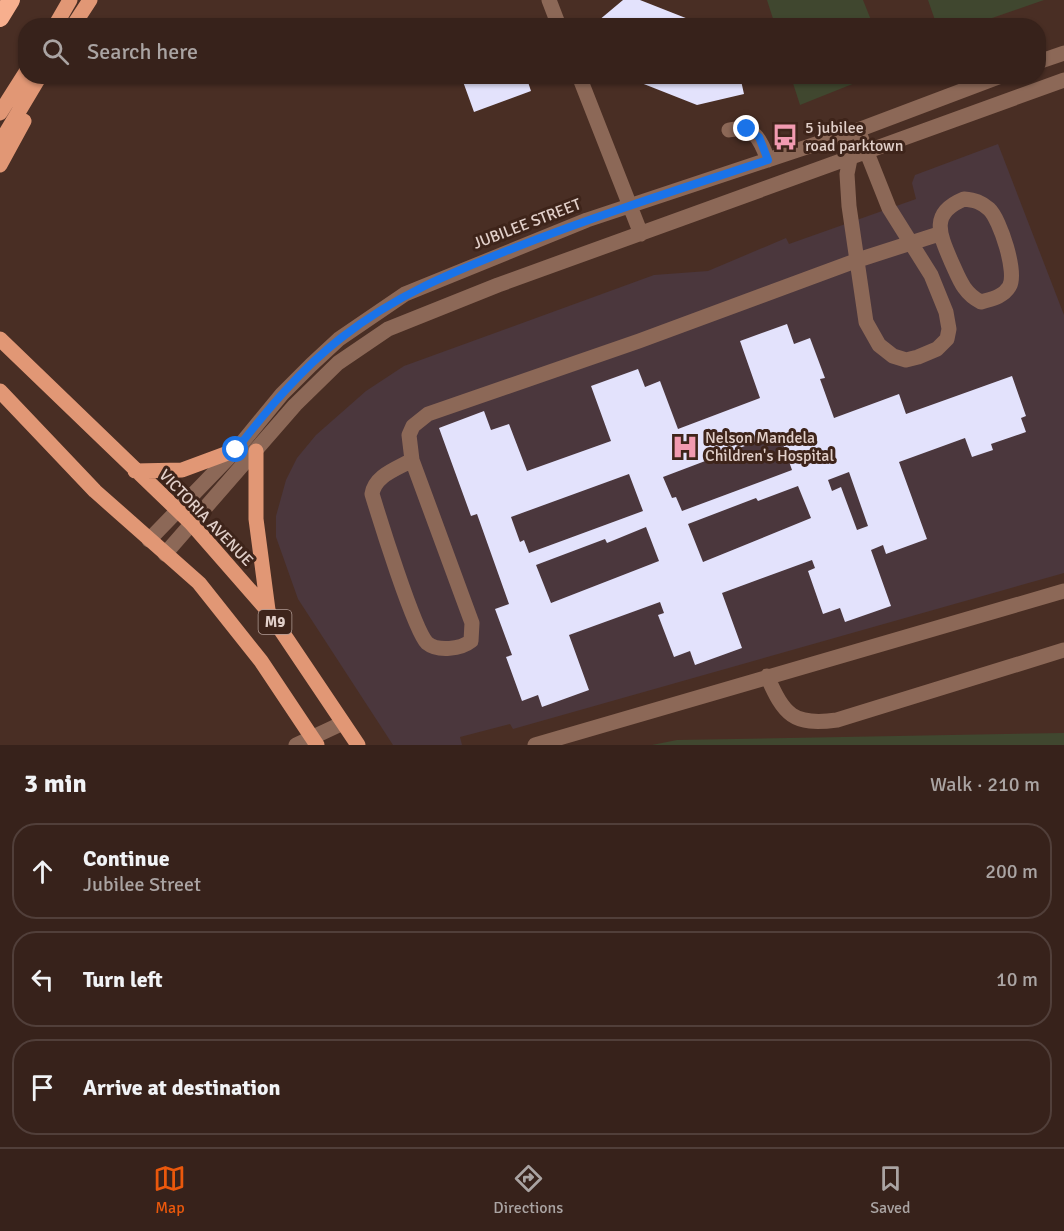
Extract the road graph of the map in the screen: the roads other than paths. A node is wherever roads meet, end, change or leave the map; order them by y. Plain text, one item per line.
1 (11, 0) edge
2 (70, 0) edge
3 (90, 0) edge
4 (549, 0) edge
5 (0, 18) edge
6 (60, 18) edge
7 (78, 18) edge
8 (556, 18) edge
9 (1064, 53) edge
10 (1046, 59) edge
11 (1064, 80) edge
12 (18, 84) edge
13 (35, 84) edge
14 (582, 84) edge
15 (979, 84) edge
16 (28, 95) junction
17 (0, 113) edge
18 (729, 130) dead end
19 (850, 132) junction
20 (0, 143) edge
21 (868, 153) junction
22 (850, 159) junction
23 (768, 160) junction
24 (0, 165) edge
25 (629, 206) junction
26 (641, 234) junction
27 (939, 234) junction
28 (911, 244) junction
29 (858, 260) junction
30 (1, 339) edge
31 (0, 391) edge
32 (282, 394) junction
33 (295, 405) junction
34 (236, 450) junction
35 (256, 452) junction
36 (412, 460) junction
37 (135, 471) junction
38 (178, 510) junction
39 (191, 523) junction
40 (149, 540) junction
41 (165, 554) junction
42 (1064, 591) edge
43 (268, 611) junction
44 (1064, 650) edge
45 (767, 676) junction
46 (343, 723) junction
47 (314, 741) edge
48 (296, 745) edge
49 (358, 745) edge
50 (535, 745) edge

1 - 5 highway
2 - 6 main road
3 - 7 main road
4 - 8 street
9 - 10 street
11 - 21 street
12 - 17 main road
13 - 16 main road
14 - 25 street
15 - 19 street, JUBILEE STREET
16 - 20 main road
16 - 24 main road
18 - 23 street
19 - 21 street
19 - 22 street
19 - 23 street, JUBILEE STREET
21 - 22 street
21 - 28 street
22 - 26 street
22 - 29 street
23 - 25 street, JUBILEE STREET
25 - 26 street
25 - 32 street, JUBILEE STREET
26 - 33 street
27 - 27 street
27 - 28 street
28 - 29 street
28 - 29 street
29 - 36 street
30 - 37 main road, VICTORIA AVENUE / M9
31 - 40 main road, M9
32 - 33 street
32 - 34 street, JUBILEE STREET
33 - 35 street
34 - 37 main road
34 - 38 street, JUBILEE STREET
35 - 39 street
35 - 43 main road
36 - 36 street
37 - 38 main road, VICTORIA AVENUE / M9
38 - 39 main road, VICTORIA AVENUE / M9
38 - 40 street, JUBILEE STREET
39 - 41 street
39 - 43 main road, VICTORIA AVENUE / M9
40 - 41 main road, M9
41 - 47 main road, M9
42 - 45 street
43 - 46 main road, VICTORIA AVENUE / M9
44 - 45 street
45 - 50 street
46 - 47 street
46 - 49 main road, VICTORIA AVENUE / M9
47 - 48 street

